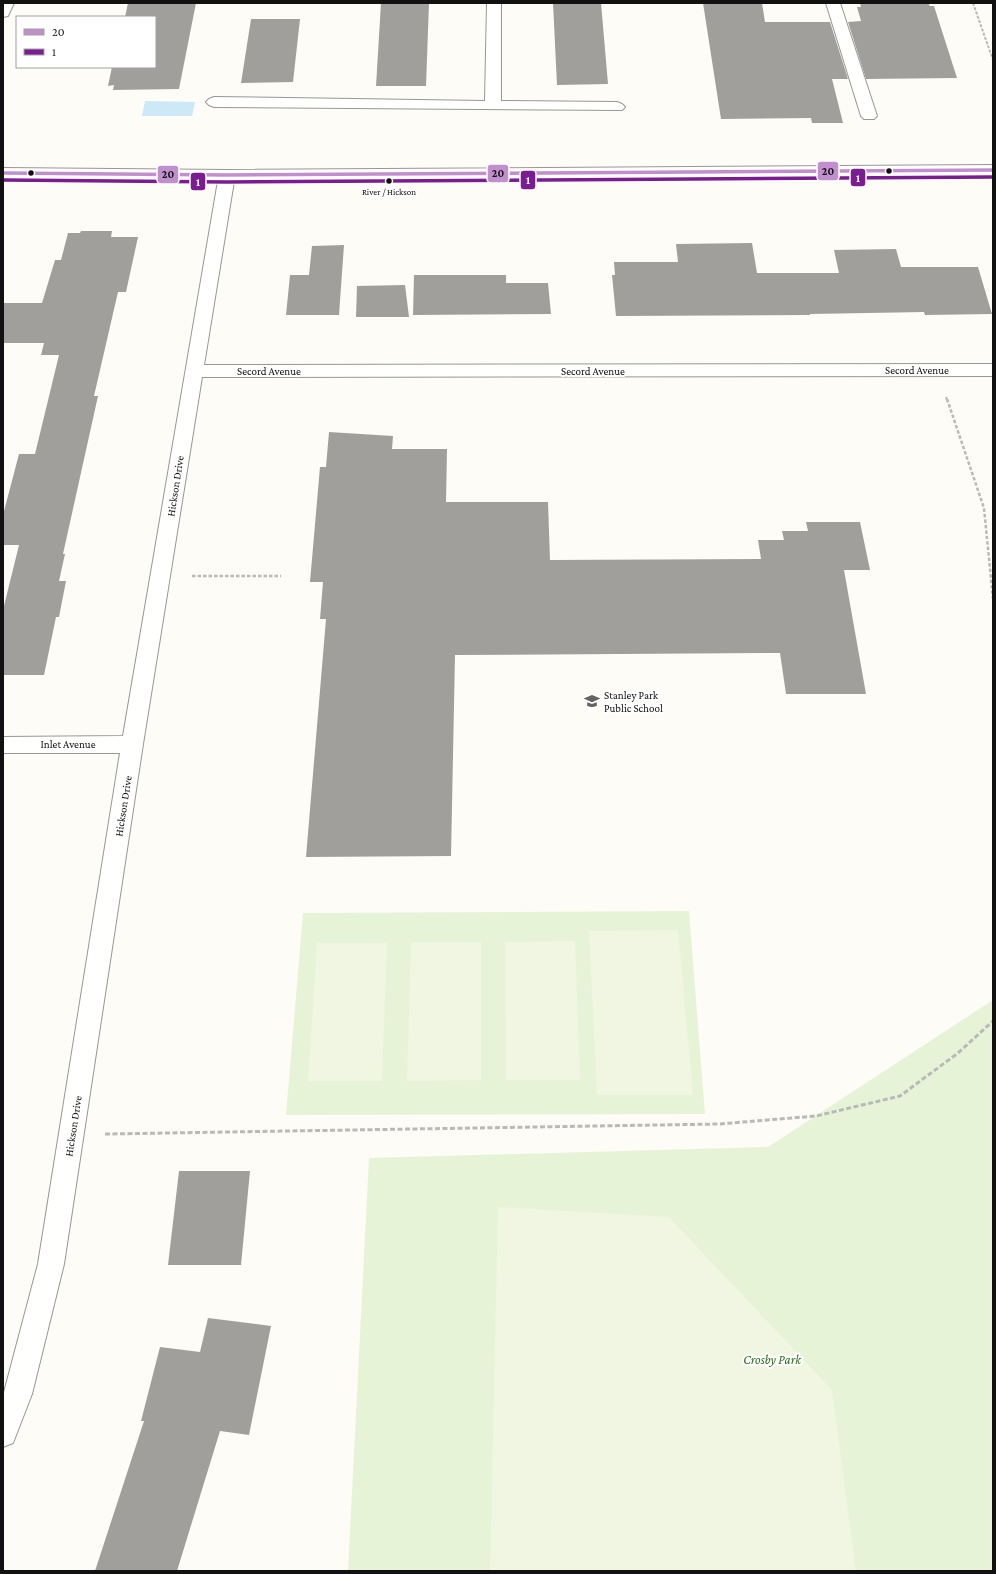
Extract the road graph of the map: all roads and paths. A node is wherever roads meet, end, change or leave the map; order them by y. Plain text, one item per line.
1 (7, 3) edge
2 (494, 3) edge
3 (832, 3) edge
4 (973, 3) edge
5 (3, 13) edge
6 (993, 60) edge
7 (214, 102) dead end
8 (493, 105) junction
9 (617, 107) dead end
10 (869, 116) dead end
11 (993, 170) edge
12 (3, 173) edge
13 (227, 175) junction
14 (938, 370) junction
15 (993, 370) edge
16 (194, 371) junction
17 (160, 576) junction
18 (281, 576) dead end
19 (993, 600) edge
20 (132, 744) junction
21 (3, 745) edge
22 (993, 1021) edge
23 (71, 1135) junction
24 (3, 1433) edge

1 - 5 street
2 - 8 street
3 - 10 street
4 - 6 path
7 - 8 street
8 - 9 street
11 - 13 street
12 - 13 street
13 - 16 street, Hickson Drive
14 - 15 street, Secord Avenue
14 - 16 street, Secord Avenue
14 - 19 path
16 - 17 street, Hickson Drive
17 - 18 path
17 - 20 street, Hickson Drive
20 - 21 street, Inlet Avenue
20 - 23 street, Hickson Drive
22 - 23 path
23 - 24 street, Hickson Drive

